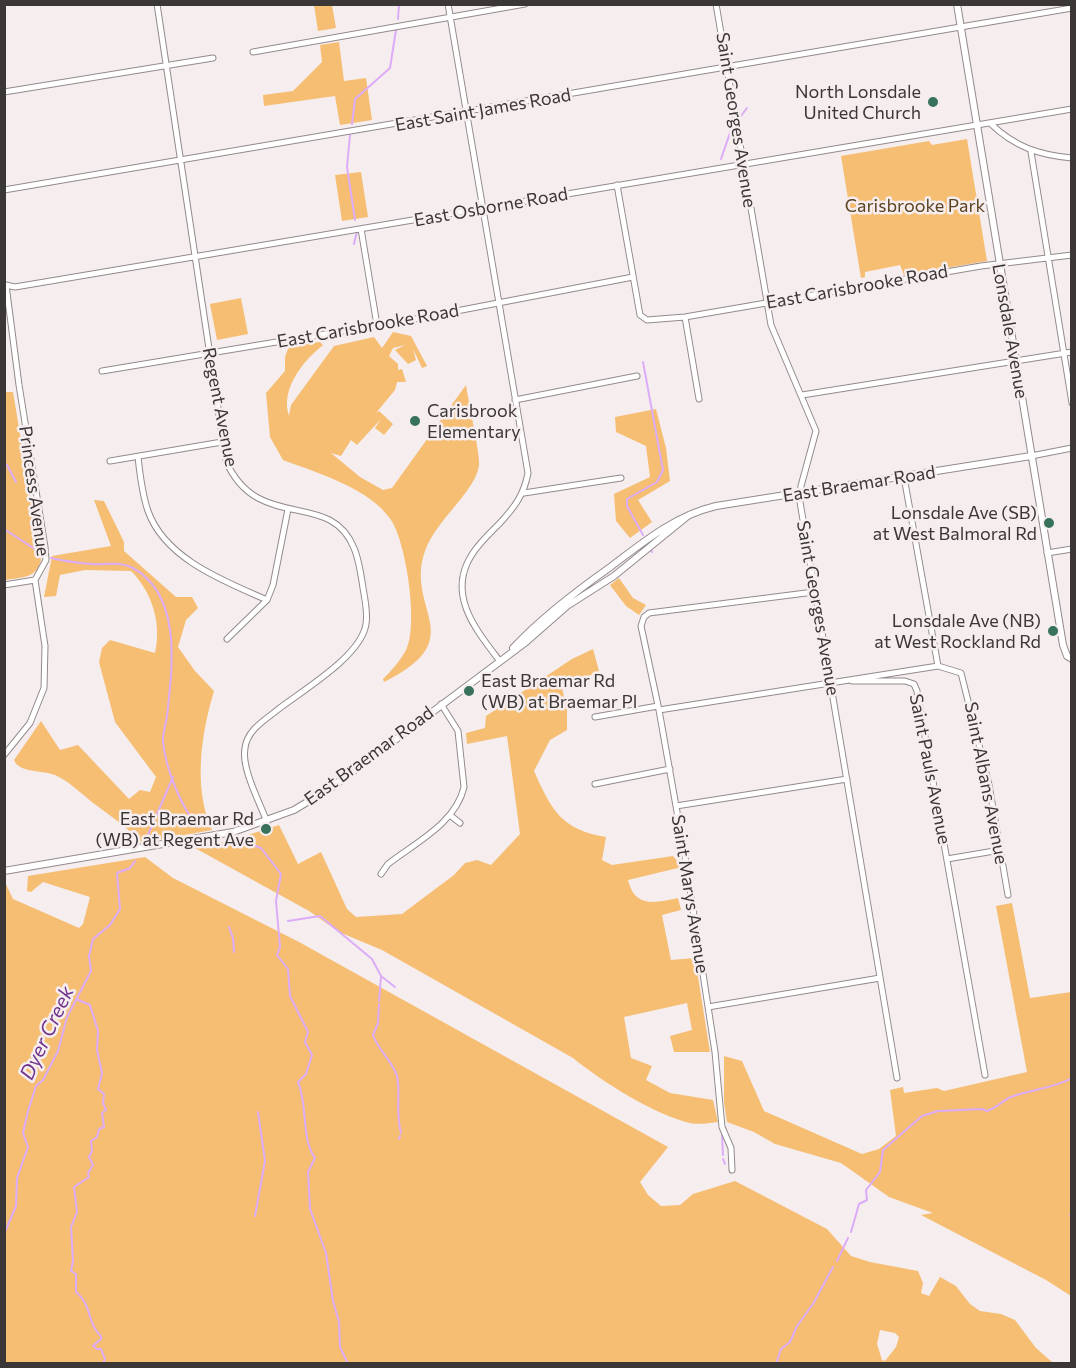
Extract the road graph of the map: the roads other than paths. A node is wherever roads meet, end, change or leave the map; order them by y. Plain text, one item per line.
1 (157, 4) edge
2 (448, 4) edge
3 (525, 4) edge
4 (716, 4) edge
5 (957, 4) edge
6 (1071, 9) edge
7 (450, 18) junction
8 (960, 27) junction
9 (254, 52) dead end
10 (213, 58) dead end
11 (166, 66) junction
12 (726, 68) junction
13 (4, 92) edge
14 (1071, 109) edge
15 (467, 113) junction
16 (991, 124) junction
17 (977, 126) junction
18 (1031, 152) junction
19 (1071, 158) edge
20 (181, 161) junction
21 (742, 164) junction
22 (617, 185) junction
23 (4, 190) edge
24 (483, 209) junction
25 (361, 229) junction
26 (1071, 255) edge
27 (1049, 257) junction
28 (195, 258) junction
29 (999, 264) junction
30 (633, 277) junction
31 (6, 285) joint
32 (498, 303) junction
33 (766, 303) junction
34 (685, 317) junction
35 (377, 325) junction
36 (1064, 352) junction
37 (1071, 352) edge
38 (209, 353) junction
39 (1015, 360) junction
40 (102, 371) dead end
41 (637, 375) dead end
42 (802, 395) junction
43 (515, 399) junction
44 (699, 399) dead end
45 (1071, 403) edge
46 (222, 442) junction
47 (1071, 448) edge
48 (1031, 456) junction
49 (138, 457) junction
50 (111, 461) dead end
51 (904, 477) junction
52 (621, 478) dead end
53 (524, 493) junction
54 (800, 493) junction
55 (288, 508) junction
56 (1071, 549) edge
57 (1047, 553) junction
58 (35, 580) junction
59 (4, 585) edge
60 (814, 592) junction
61 (267, 600) junction
62 (227, 639) dead end
63 (1069, 658) edge
64 (499, 660) junction
65 (938, 666) junction
66 (835, 681) junction
67 (441, 704) junction
68 (659, 708) junction
69 (595, 717) dead end
70 (4, 755) edge
71 (670, 769) junction
72 (847, 779) junction
73 (595, 784) dead end
74 (676, 806) junction
75 (451, 816) junction
76 (267, 822) junction
77 (460, 823) dead end
78 (1000, 850) junction
79 (947, 859) junction
80 (4, 871) edge
81 (381, 874) dead end
82 (1008, 895) dead end
83 (880, 978) junction
84 (708, 1007) junction
85 (985, 1075) dead end
86 (897, 1078) dead end
87 (732, 1170) dead end

1 - 11 street, Regent Avenue
2 - 7 street
3 - 7 street
4 - 12 street, Saint Georges Avenue
5 - 8 street, Lonsdale Avenue
6 - 8 street, East Saint James Road
7 - 9 street
7 - 15 street
8 - 12 street, East Saint James Road
8 - 17 street, Lonsdale Avenue
10 - 11 street
11 - 13 street
11 - 20 street, Regent Avenue
12 - 15 street, East Saint James Road
12 - 21 street, Saint Georges Avenue
14 - 16 street, East Osborne Road
15 - 20 street, East Saint James Road
15 - 24 street
16 - 17 street, East Osborne Road
16 - 18 street
17 - 21 street, East Osborne Road
17 - 29 street, Lonsdale Avenue
18 - 19 street
18 - 27 street
20 - 23 street, East Saint James Road
20 - 28 street, Regent Avenue
21 - 22 street, East Osborne Road
21 - 33 street, Saint Georges Avenue
22 - 24 street, East Osborne Road
22 - 30 street
24 - 25 street, East Osborne Road
24 - 32 street
25 - 28 street, East Osborne Road
25 - 35 street
26 - 27 street, East Carisbrooke Road
27 - 29 street, East Carisbrooke Road
27 - 36 street
28 - 31 street, East Osborne Road
28 - 38 street, Regent Avenue
29 - 33 street, East Carisbrooke Road
29 - 39 street, Lonsdale Avenue
30 - 32 street, East Carisbrooke Road
30 - 34 street, East Carisbrooke Road
31 - 58 street, Princess Avenue
32 - 35 street, East Carisbrooke Road
32 - 43 street
33 - 34 street, East Carisbrooke Road
33 - 42 street, Saint Georges Avenue
34 - 44 street
35 - 38 street, East Carisbrooke Road
36 - 37 street
36 - 39 street
36 - 45 street
38 - 40 street, East Carisbrooke Road
38 - 46 street, Regent Avenue
39 - 42 street
39 - 48 street, Lonsdale Avenue
41 - 43 street
42 - 54 street, Saint Georges Avenue
43 - 53 street
46 - 49 street
46 - 55 street, Regent Avenue
47 - 48 street
48 - 51 street, East Braemar Road
48 - 57 street, Lonsdale Avenue
49 - 50 street
49 - 61 street
51 - 54 street, East Braemar Road
51 - 65 street
52 - 53 street
53 - 64 street
54 - 60 street, Saint Georges Avenue
54 - 64 street, East Braemar Road
55 - 61 street
55 - 76 street, Regent Avenue
56 - 57 street
57 - 63 street, Lonsdale Avenue
58 - 59 street
58 - 70 street, Princess Avenue
60 - 66 street, Saint Georges Avenue
60 - 68 street, Saint Marys Avenue
61 - 62 street
64 - 67 street, East Braemar Road
65 - 66 street
65 - 78 street, Saint Albans Avenue
66 - 68 street
66 - 72 street, Saint Georges Avenue
66 - 79 street, Saint Pauls Avenue
67 - 75 street
67 - 76 street, East Braemar Road
68 - 69 street
68 - 71 street, Saint Marys Avenue
71 - 73 street
71 - 74 street, Saint Marys Avenue
72 - 74 street
72 - 83 street, Saint Georges Avenue
74 - 84 street, Saint Marys Avenue
75 - 77 street
75 - 81 street
76 - 80 street, East Braemar Road
78 - 79 street, Saint Pauls Avenue
78 - 82 street, Saint Albans Avenue
79 - 85 street, Saint Pauls Avenue
83 - 84 street
83 - 86 street, Saint Georges Avenue
84 - 87 street, Saint Marys Avenue

